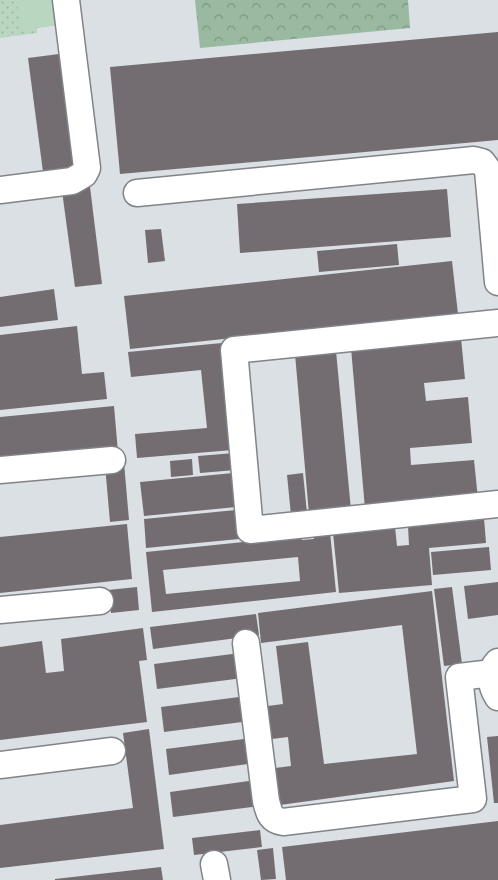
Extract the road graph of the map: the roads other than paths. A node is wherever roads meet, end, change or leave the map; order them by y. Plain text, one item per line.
1 (66, 0) edge
2 (0, 190) edge
3 (137, 193) dead end
4 (498, 282) edge
5 (498, 322) edge
6 (112, 460) dead end
7 (0, 470) edge
8 (498, 504) edge
9 (100, 601) dead end
10 (0, 610) edge
11 (246, 643) dead end
12 (496, 677) edge
13 (112, 751) dead end
14 (0, 765) edge

1 - 2 lane
3 - 4 lane
5 - 8 lane
6 - 7 lane
9 - 10 lane
11 - 12 lane
13 - 14 lane

